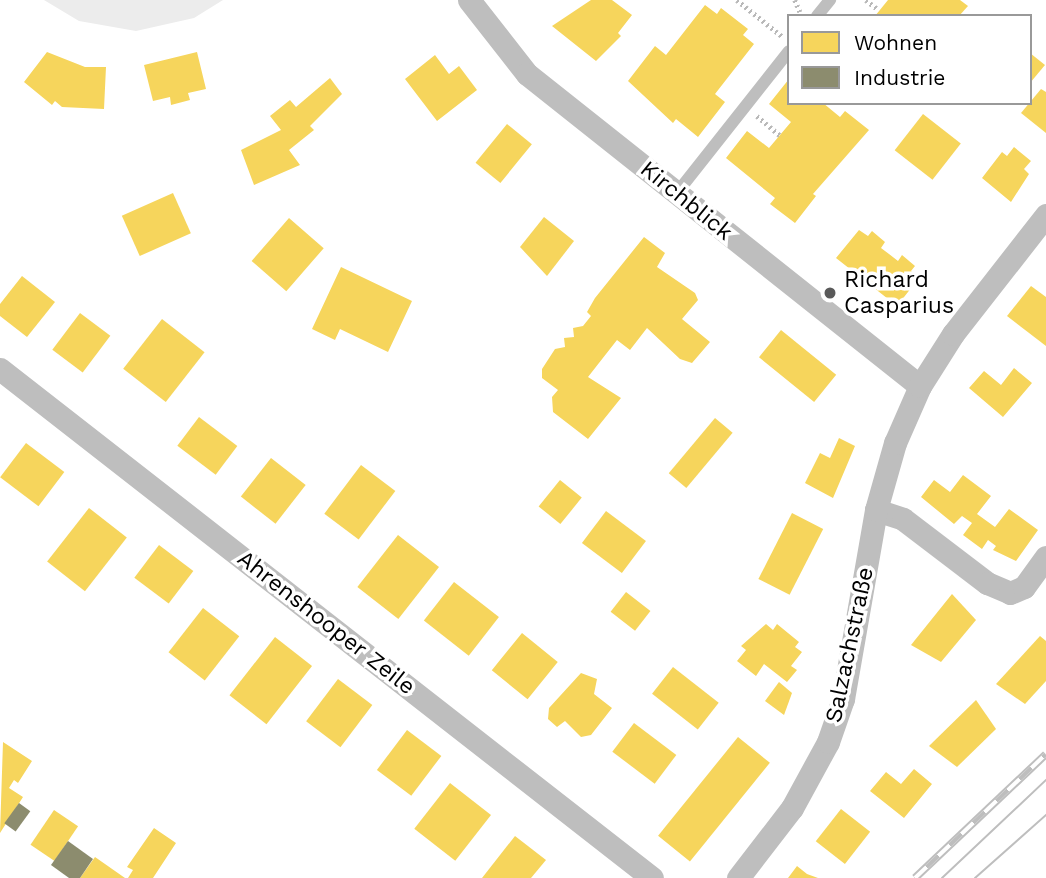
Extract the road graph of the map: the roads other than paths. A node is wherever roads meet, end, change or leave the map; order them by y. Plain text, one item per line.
1 (469, 0) edge
2 (830, 0) edge
3 (819, 14) edge
4 (787, 54) edge
5 (676, 194) junction
6 (1046, 215) edge
7 (0, 369) edge
8 (920, 386) junction
9 (876, 510) junction
10 (1046, 557) edge
11 (652, 878) edge
12 (738, 878) edge

1 - 5 street, Kirchblick
2 - 3 lane
4 - 5 lane
5 - 8 street, Kirchblick
6 - 8 street, Salzachstraße
7 - 11 street, Ahrenshooper Zeile
8 - 9 street, Salzachstraße
9 - 10 street
9 - 12 street, Salzachstraße

